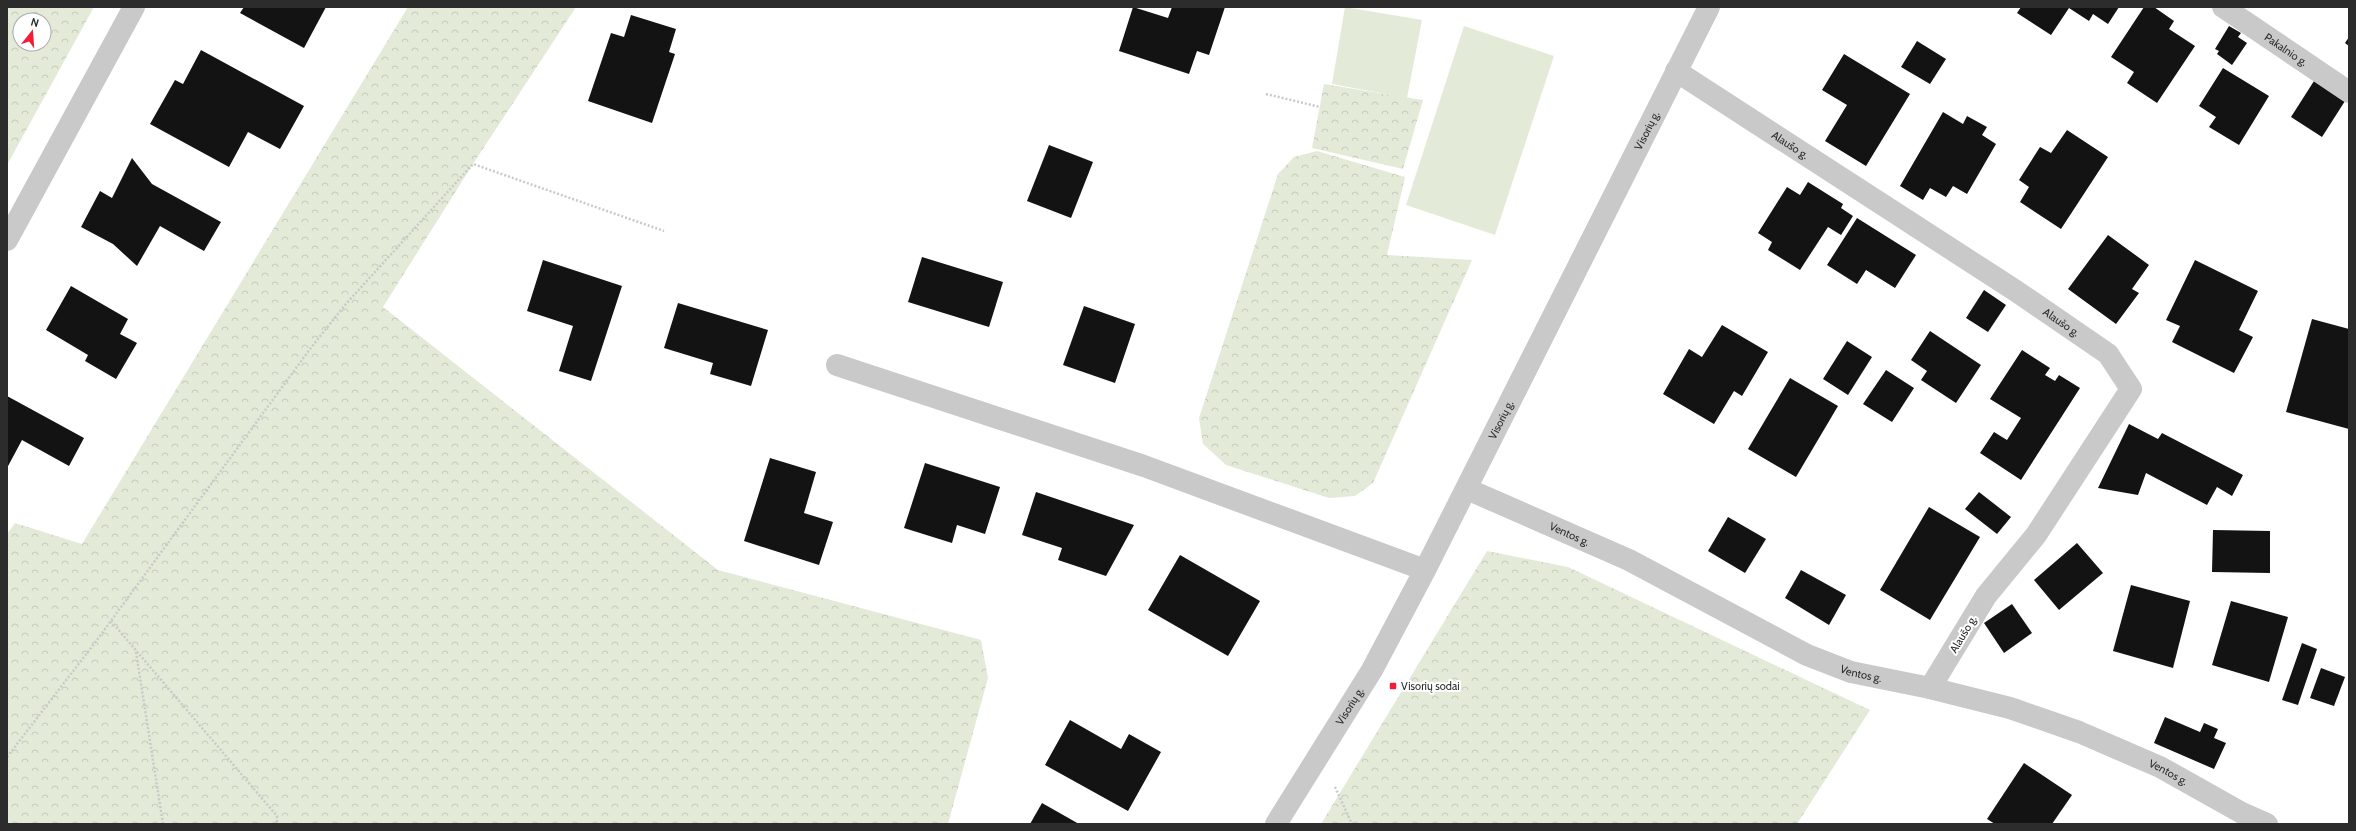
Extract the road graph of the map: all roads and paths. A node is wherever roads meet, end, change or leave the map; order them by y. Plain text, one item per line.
1 (134, 7) edge
2 (1709, 7) edge
3 (2223, 7) edge
4 (1676, 71) junction
5 (2349, 92) edge
6 (1266, 94) dead end
7 (1320, 107) dead end
8 (664, 232) dead end
9 (7, 240) edge
10 (837, 365) dead end
11 (1467, 490) junction
12 (1425, 570) junction
13 (111, 621) junction
14 (136, 651) junction
15 (1930, 688) junction
16 (1319, 754) junction
17 (7, 757) edge
18 (163, 824) edge
19 (277, 824) edge
20 (1276, 824) edge
21 (1352, 824) edge
22 (2267, 824) edge

1 - 9 street
2 - 4 street, Visorių g.
3 - 5 street, Pakalnio g.
4 - 11 street, Visorių g.
4 - 15 street, Alaušo g.
6 - 7 path
8 - 13 path
10 - 12 street
11 - 12 street, Visorių g.
11 - 15 street, Ventos g.
12 - 16 street, Visorių g.
13 - 14 path
13 - 17 path
14 - 18 path
14 - 19 path
15 - 22 street, Ventos g.
16 - 20 street, Visorių g.
16 - 21 path

